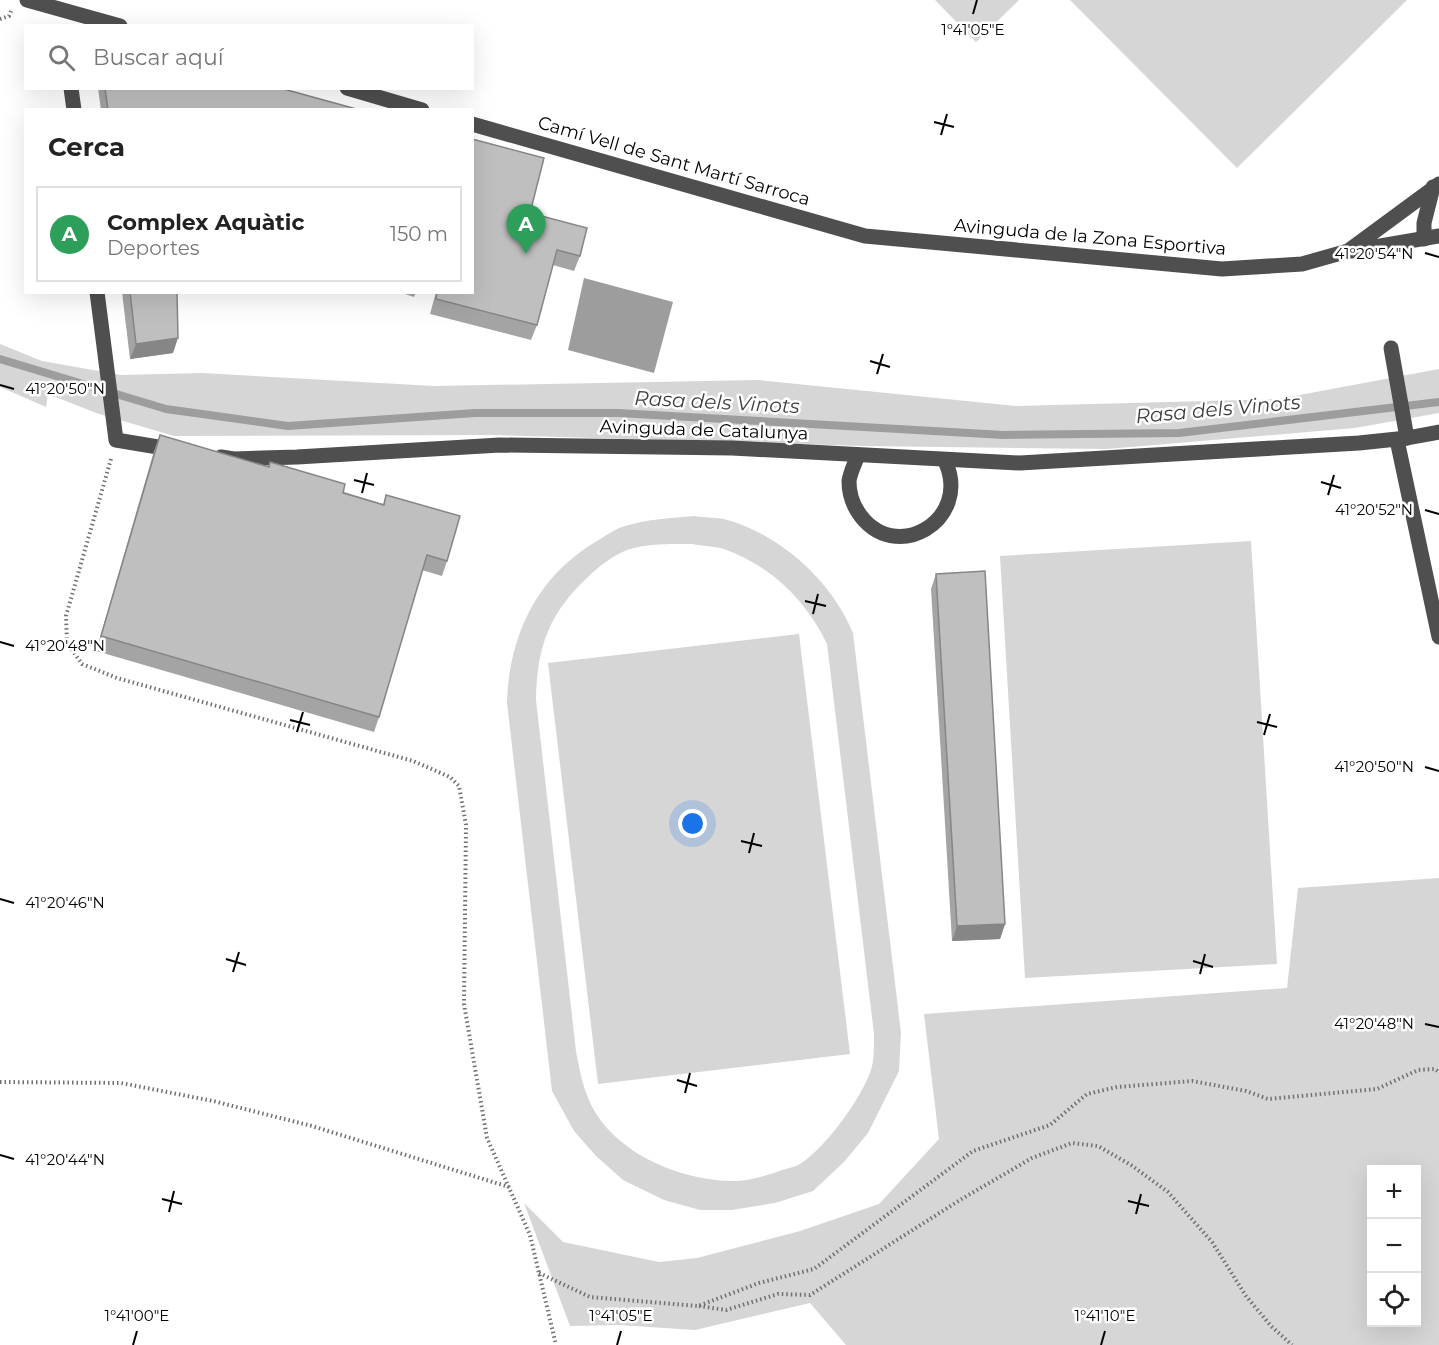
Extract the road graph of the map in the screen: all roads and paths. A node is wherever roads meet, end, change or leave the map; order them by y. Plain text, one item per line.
1 (27, 0) edge
2 (61, 9) junction
3 (63, 24) edge
4 (113, 24) edge
5 (71, 90) edge
6 (354, 90) edge
7 (74, 108) edge
8 (415, 108) edge
9 (474, 125) edge
10 (1436, 186) edge
11 (865, 236) joint
12 (1432, 237) edge
13 (1348, 251) junction
14 (97, 294) edge
15 (1391, 348) dead end
16 (1439, 432) edge
17 (1402, 439) junction
18 (116, 440) junction
19 (188, 452) edge
20 (858, 455) junction
21 (211, 456) edge
22 (945, 460) junction
23 (1439, 637) edge
24 (1439, 1072) edge
25 (0, 1082) edge
26 (509, 1187) junction
27 (538, 1273) junction
28 (698, 1306) junction
29 (556, 1345) edge
30 (1292, 1345) edge

1 - 2 street
2 - 3 street
2 - 4 street
5 - 7 street
6 - 8 street
9 - 11 street, Camí Vell de Sant Martí Sarroca
10 - 12 street, Avinguda de la Zona Esportiva
10 - 13 street, Avinguda de la Zona Esportiva
11 - 13 street, Avinguda de la Zona Esportiva
12 - 13 street
14 - 18 street
15 - 17 street
16 - 17 street, Avinguda de Catalunya
17 - 22 street, Avinguda de Catalunya
17 - 23 street
18 - 19 street
18 - 26 path
20 - 21 street, Avinguda de Catalunya
20 - 22 street, Avinguda de Catalunya
20 - 22 street
24 - 28 path
25 - 26 path
26 - 27 path
27 - 28 path
27 - 29 path
28 - 30 path

